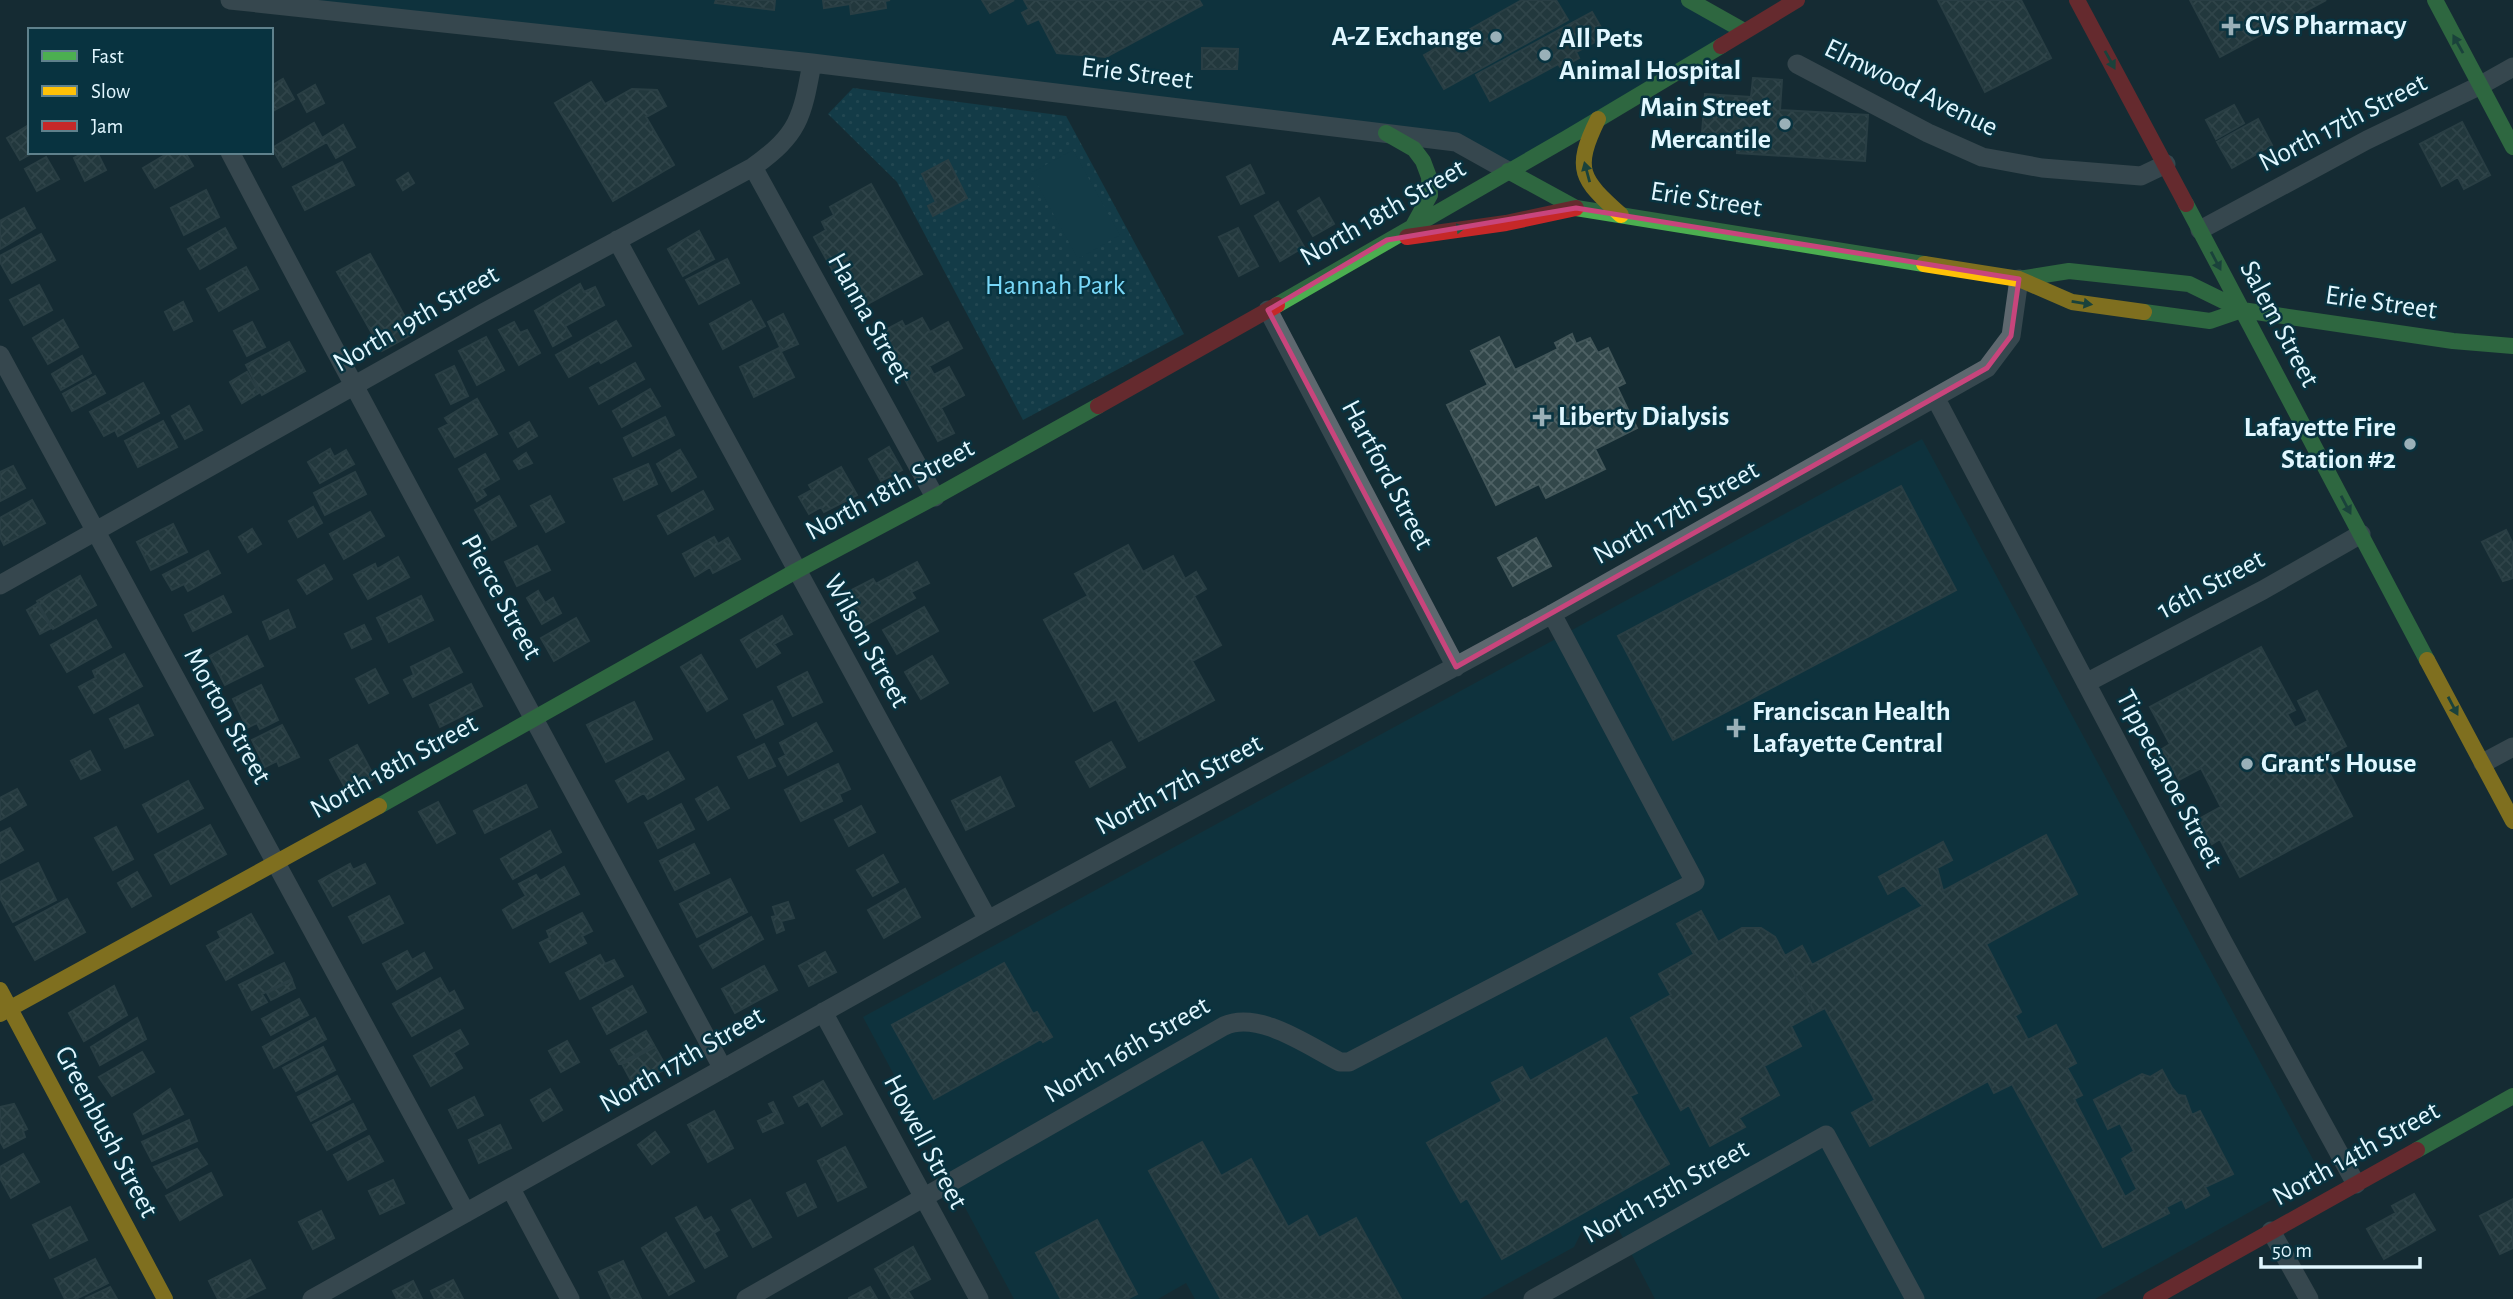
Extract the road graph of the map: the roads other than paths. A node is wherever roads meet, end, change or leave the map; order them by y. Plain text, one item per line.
1 (230, 0) edge
2 (1689, 0) edge
3 (1797, 0) edge
4 (2077, 0) edge
5 (2435, 0) edge
6 (1744, 30) junction
7 (812, 63) junction
8 (1797, 64) dead end
9 (2513, 67) edge
10 (2481, 85) junction
11 (1598, 119) junction
12 (1386, 133) junction
13 (2513, 147) edge
14 (231, 154) edge
15 (2166, 164) junction
16 (753, 167) junction
17 (1508, 171) junction
18 (1576, 208) junction
19 (1621, 215) junction
20 (1413, 226) junction
21 (2200, 230) junction
22 (617, 240) junction
23 (1387, 240) junction
24 (2019, 279) junction
25 (1268, 310) junction
26 (2242, 310) junction
27 (2513, 346) edge
28 (0, 355) edge
29 (353, 387) junction
30 (1936, 399) junction
31 (935, 497) junction
32 (95, 533) junction
33 (2361, 534) junction
34 (796, 571) junction
35 (0, 585) edge
36 (1552, 614) junction
37 (1456, 667) junction
38 (2086, 683) junction
39 (536, 718) junction
40 (2513, 747) edge
41 (2483, 763) junction
42 (2513, 821) edge
43 (276, 864) junction
44 (988, 920) junction
45 (0, 990) edge
46 (5, 1012) edge
47 (823, 1012) junction
48 (723, 1069) junction
49 (2513, 1096) edge
50 (2356, 1184) junction
51 (510, 1189) junction
52 (923, 1198) junction
53 (466, 1213) junction
54 (2271, 1231) junction
55 (165, 1299) edge
56 (312, 1299) edge
57 (570, 1299) edge
58 (746, 1299) edge
59 (979, 1299) edge
60 (1533, 1299) edge
61 (1915, 1299) edge
62 (2151, 1299) edge
63 (2309, 1299) edge

1 - 7 street, Erie Street
2 - 6 main road
3 - 6 main road, North 18th Street
4 -> 15 main road, Salem Street
10 -> 5 main road
6 - 11 main road, North 18th Street
7 - 12 street, Erie Street
7 - 16 street, North 19th Street
8 - 15 street, Elmwood Avenue
9 - 10 street, North 17th Street
10 - 13 main road
10 - 21 street, North 17th Street
11 - 17 main road, North 18th Street
19 -> 11 main road
12 - 17 street, Erie Street
12 - 20 main road
14 - 29 street, Pierce Street
15 - 21 main road, Salem Street
16 - 22 street, North 19th Street
16 - 31 street, Hanna Street
17 - 18 main road, Erie Street
17 - 20 main road, North 18th Street
18 - 19 main road, Erie Street
23 -> 18 main road
19 - 24 main road, Erie Street
20 - 23 main road, North 18th Street
21 -> 26 main road, Salem Street
22 - 29 street, North 19th Street
22 - 34 street, Wilson Street
23 - 25 main road, North 18th Street
24 - 26 main road, Erie Street
24 -> 26 main road, Erie Street
24 - 30 street, North 17th Street
25 - 31 main road, North 18th Street
25 - 37 street, Hartford Street
26 - 27 main road, Erie Street
26 -> 33 main road, Salem Street
28 - 32 street, Morton Street
29 - 32 street, North 19th Street
29 - 39 street, Pierce Street
30 - 36 street, North 17th Street
30 - 38 street, Tippecanoe Street
31 - 34 main road, North 18th Street
32 - 35 street, North 19th Street
32 - 43 street, Morton Street
33 - 38 street, 16th Street
33 -> 41 main road, Salem Street
34 - 39 main road, North 18th Street
34 - 44 street, Wilson Street
36 - 37 street, North 17th Street
36 - 52 street, North 16th Street
37 - 44 street, North 17th Street
38 - 50 street, Tippecanoe Street
39 - 43 main road, North 18th Street
39 - 48 street, Pierce Street
40 - 41 street
41 - 42 main road, Salem Street
43 - 46 main road, North 18th Street
43 - 53 street, Morton Street
44 - 47 street, North 17th Street
45 - 46 main road, Greenbush Street
46 - 55 main road, Greenbush Street
47 - 48 street, North 17th Street
47 - 52 street, Howell Street
48 - 51 street, North 17th Street
49 - 50 main road, North 14th Street
50 - 54 main road, North 14th Street
51 - 53 street, North 17th Street
51 - 57 street
52 - 58 street, North 16th Street
52 - 59 street, Howell Street
53 - 56 street, North 17th Street
54 - 62 main road, North 14th Street
54 - 63 street
60 - 61 street, North 15th Street

